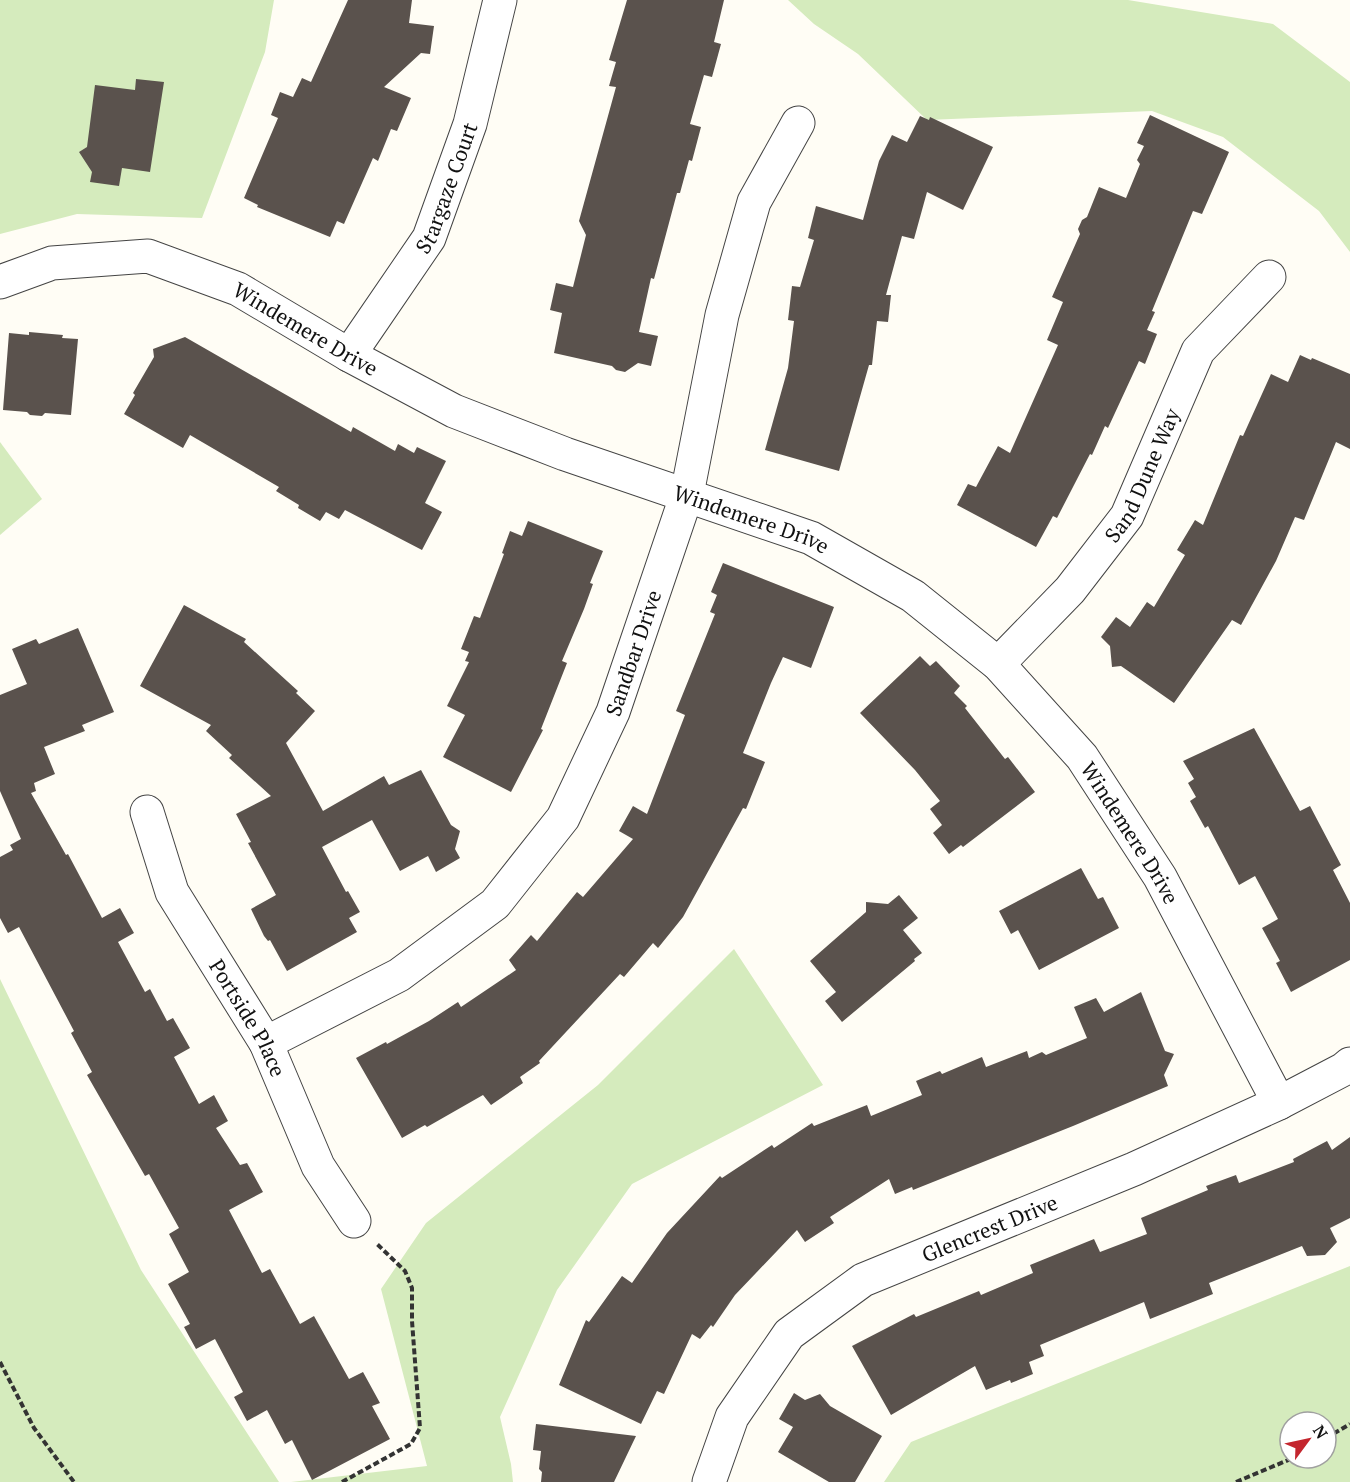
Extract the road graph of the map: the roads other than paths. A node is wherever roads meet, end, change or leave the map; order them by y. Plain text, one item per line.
1 (500, 0) edge
2 (798, 123) dead end
3 (1269, 277) dead end
4 (0, 282) edge
5 (350, 355) junction
6 (687, 494) junction
7 (998, 664) junction
8 (147, 812) dead end
9 (266, 1043) junction
10 (1350, 1064) edge
11 (1279, 1103) junction
12 (354, 1221) road end
13 (710, 1482) edge

1 - 5 street, Stargaze Court
2 - 6 street, Sandbar Drive
3 - 7 street, Sand Dune Way
4 - 5 street, Windemere Drive
5 - 6 street, Windemere Drive
6 - 7 street, Windemere Drive
6 - 9 street, Sandbar Drive
7 - 11 street, Windemere Drive
8 - 9 street, Portside Place
9 - 12 street, Portside Place
10 - 11 street, Glencrest Drive
11 - 13 street, Glencrest Drive

